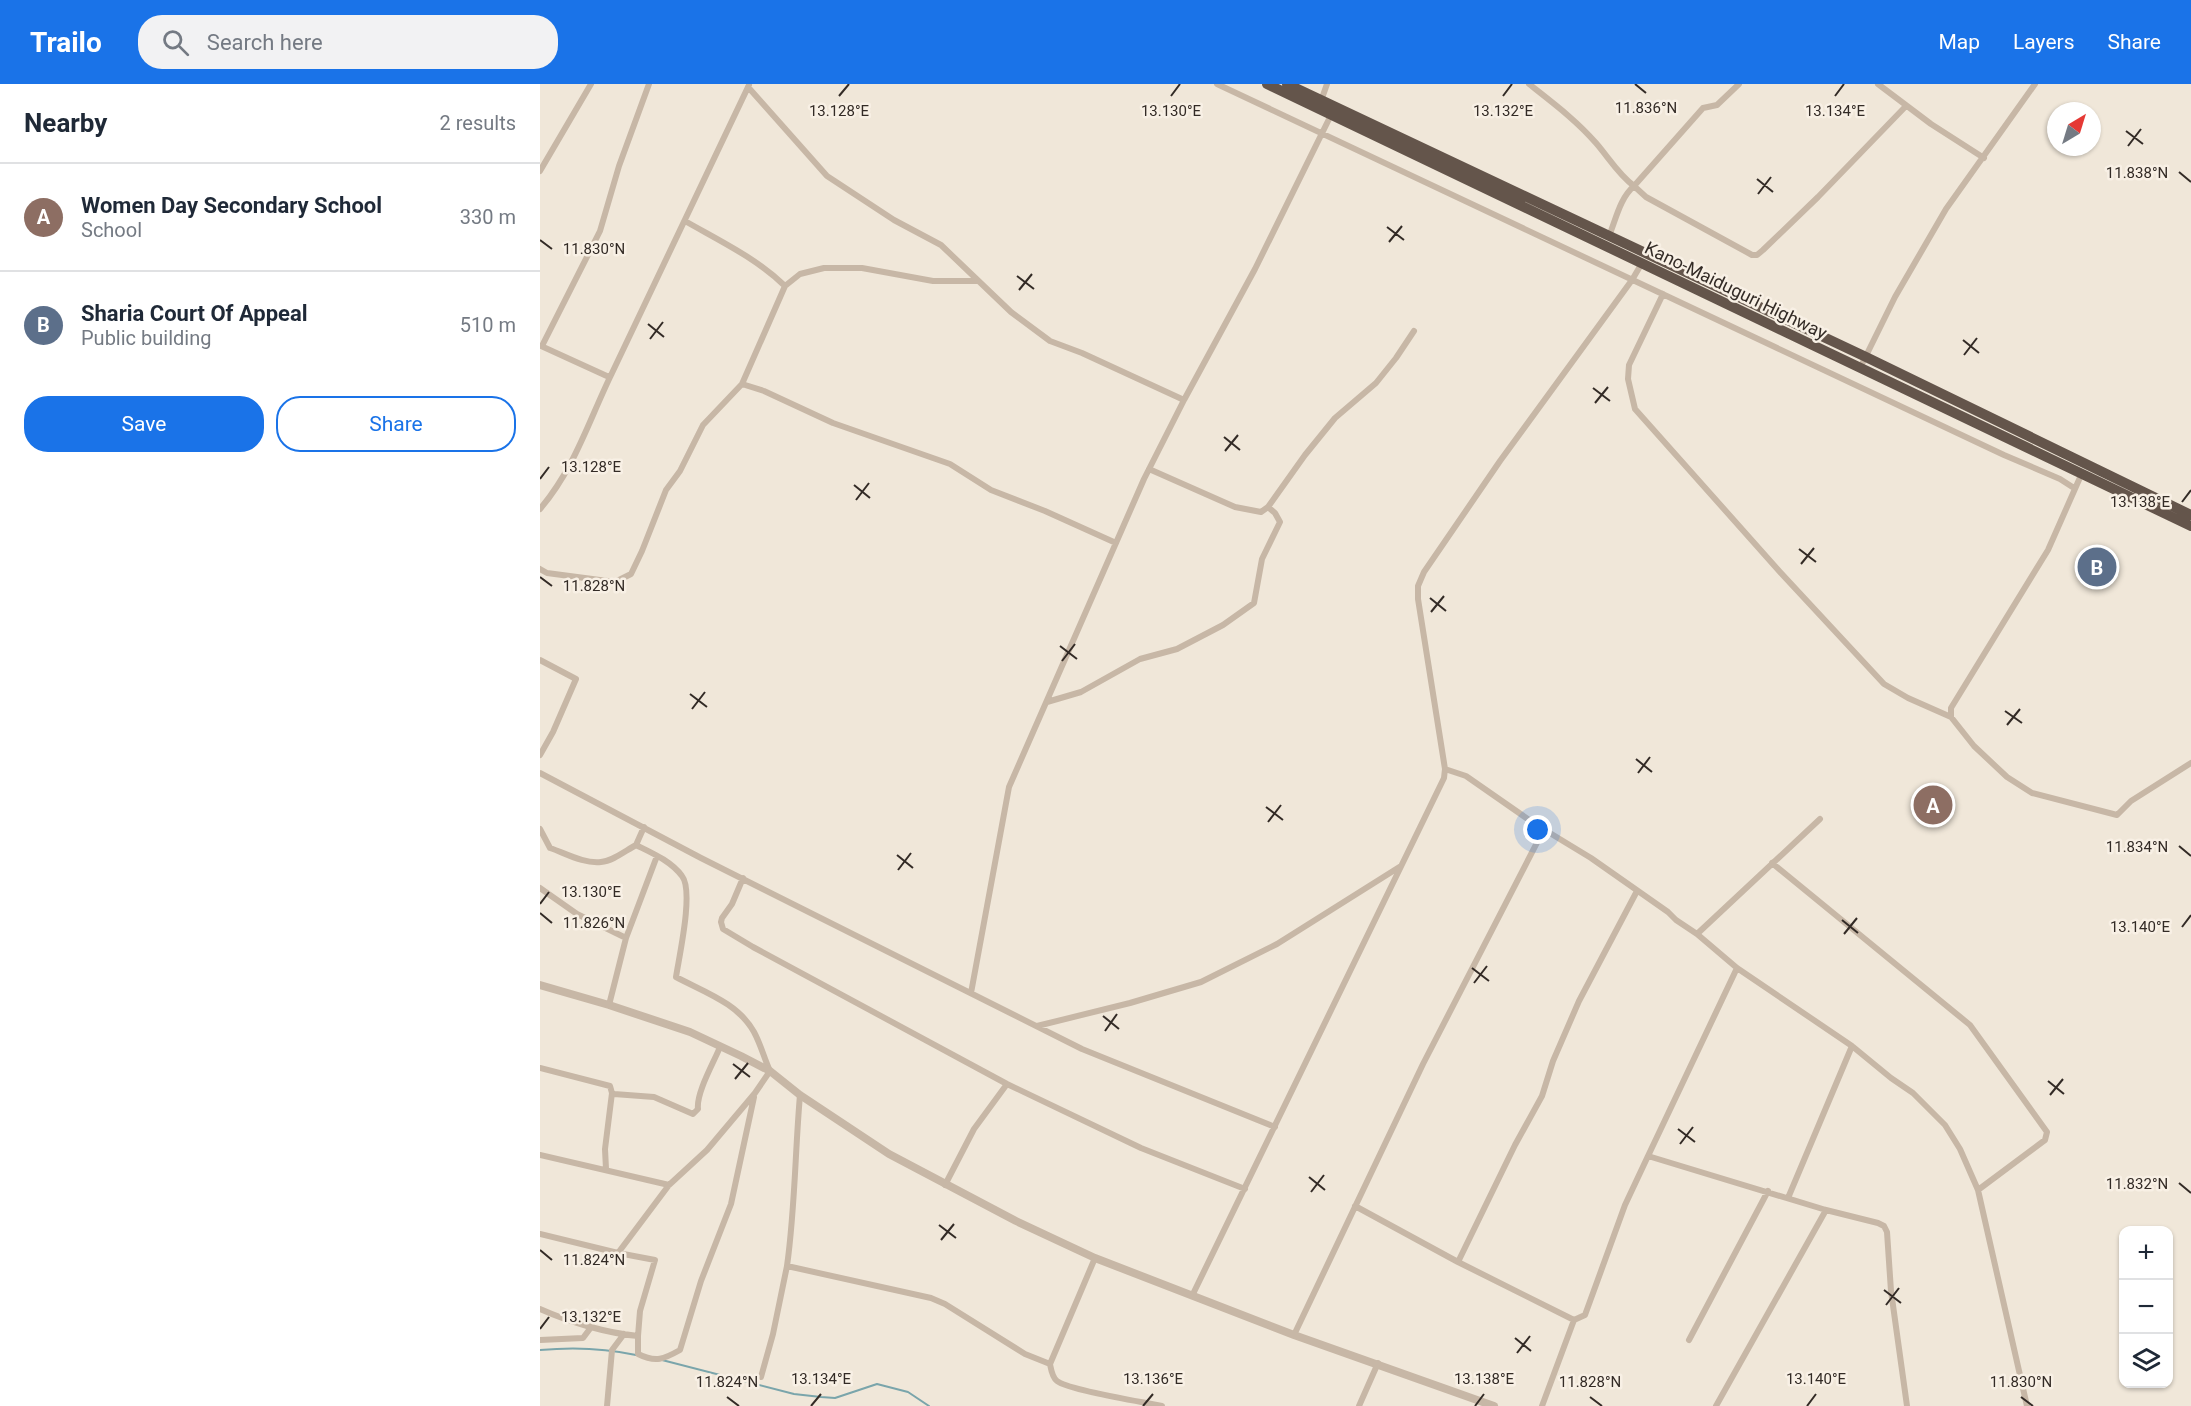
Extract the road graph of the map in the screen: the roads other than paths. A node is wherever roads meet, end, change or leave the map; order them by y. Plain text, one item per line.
1 (591, 84) edge
2 (649, 84) edge
3 (1216, 84) edge
4 (1268, 84) edge
5 (1287, 84) edge
6 (1327, 84) edge
7 (1529, 84) edge
8 (1739, 84) edge
9 (1878, 84) edge
10 (2035, 84) edge
11 (748, 86) edge
12 (1322, 101) junction
13 (1906, 106) junction
14 (1331, 115) junction
15 (1322, 135) junction
16 (1984, 158) junction
17 (540, 171) edge
18 (1634, 186) junction
19 (685, 221) junction
20 (1609, 236) junction
21 (1642, 263) junction
22 (977, 280) junction
23 (1632, 280) junction
24 (785, 286) junction
25 (1663, 294) junction
26 (1414, 330) dead end
27 (541, 346) edge
28 (1866, 357) junction
29 (1860, 368) junction
30 (609, 377) junction
31 (742, 384) junction
32 (1184, 400) junction
33 (1149, 469) junction
34 (2082, 473) junction
35 (2074, 488) junction
36 (1268, 507) junction
37 (540, 509) edge
38 (2191, 515) edge
39 (2191, 526) edge
40 (1116, 543) junction
41 (540, 569) edge
42 (540, 660) edge
43 (1047, 702) junction
44 (1952, 717) junction
45 (540, 755) edge
46 (2191, 763) edge
47 (1444, 769) junction
48 (540, 773) edge
49 (1820, 819) dead end
50 (644, 827) junction
51 (1544, 828) junction
52 (540, 829) edge
53 (636, 845) junction
54 (657, 856) junction
55 (1772, 863) junction
56 (1401, 866) junction
57 (743, 878) junction
58 (540, 888) edge
59 (1637, 891) junction
60 (1697, 934) junction
61 (626, 938) junction
62 (1737, 968) junction
63 (540, 985) edge
64 (971, 993) junction
65 (609, 1005) junction
66 (1036, 1026) junction
67 (1852, 1046) junction
68 (720, 1047) junction
69 (540, 1068) edge
70 (770, 1071) junction
71 (1007, 1084) junction
72 (612, 1093) junction
73 (754, 1093) junction
74 (800, 1095) junction
75 (1275, 1127) junction
76 (540, 1155) edge
77 (1648, 1156) junction
78 (606, 1169) junction
79 (669, 1185) junction
80 (945, 1185) junction
81 (1245, 1190) junction
82 (1978, 1190) junction
83 (1768, 1191) junction
84 (1788, 1197) junction
85 (1355, 1206) junction
86 (1826, 1210) junction
87 (540, 1233) edge
88 (618, 1253) junction
89 (1095, 1258) junction
90 (1458, 1262) junction
91 (787, 1266) junction
92 (1192, 1296) junction
93 (540, 1309) edge
94 (1574, 1320) junction
95 (592, 1326) junction
96 (624, 1334) junction
97 (1294, 1335) junction
98 (638, 1336) junction
99 (540, 1340) edge
100 (1689, 1340) dead end
101 (1378, 1363) junction
102 (1050, 1364) junction
103 (761, 1377) dead end
104 (607, 1406) edge
105 (1162, 1406) edge
106 (1359, 1406) edge
107 (1494, 1406) edge
108 (1542, 1406) edge
109 (1716, 1406) edge
110 (1907, 1406) edge
111 (2027, 1406) edge

1 - 17 street
2 - 27 street
3 - 15 street
4 - 14 highway, Kano-Maiduguri Highway
5 - 12 highway, Kano-Maiduguri Highway
6 - 12 street
7 - 18 street
8 - 18 street
9 - 13 street
10 - 16 street
11 - 19 street
11 - 22 street
12 - 20 highway, Kano-Maiduguri Highway
13 - 16 street
13 - 18 street
14 - 15 street
14 - 21 highway, Kano-Maiduguri Highway
15 - 23 street
15 - 32 street
16 - 28 street
18 - 20 street
19 - 24 street
19 - 30 street
20 - 28 highway, Kano-Maiduguri Highway
21 - 23 street
21 - 29 highway, Kano-Maiduguri Highway
22 - 24 street
22 - 32 street
23 - 25 street
23 - 47 street
24 - 31 street
25 - 35 street
25 - 44 street
26 - 36 street
27 - 30 street
28 - 29 street
28 - 38 highway, Kano-Maiduguri Highway
29 - 34 highway, Kano-Maiduguri Highway
30 - 37 street
31 - 40 street
31 - 41 street
32 - 33 street
33 - 36 street
33 - 40 street
34 - 35 street
34 - 39 highway, Kano-Maiduguri Highway
35 - 44 street
36 - 43 street
40 - 43 street
42 - 45 street
43 - 64 street
44 - 46 street
47 - 51 street
47 - 56 street
48 - 50 street
49 - 55 street
50 - 53 street
50 - 57 street
51 - 59 street
51 - 85 street
52 - 53 street
53 - 54 street
54 - 61 street
54 - 70 street
55 - 60 street
55 - 82 street
56 - 66 street
56 - 75 street
57 - 64 street
57 - 71 street
58 - 61 street
59 - 60 street
59 - 90 street
60 - 62 street
61 - 65 street
62 - 67 street
62 - 77 street
63 - 65 street
64 - 66 street
65 - 68 street
66 - 75 street
67 - 82 street
67 - 84 street
68 - 70 street
68 - 72 street
69 - 72 street
70 - 73 street
70 - 74 street
71 - 80 street
71 - 81 street
72 - 78 street
73 - 79 street
73 - 98 street
74 - 80 street
74 - 91 street
75 - 81 street
76 - 78 street
77 - 83 street
77 - 94 street
78 - 79 street
79 - 88 street
80 - 89 street
81 - 92 street
82 - 111 street
83 - 84 street
83 - 100 street
84 - 86 street
85 - 90 street
85 - 97 street
86 - 109 street
86 - 110 street
87 - 88 street
88 - 98 street
89 - 92 street
89 - 102 street
90 - 94 street
91 - 102 street
91 - 103 street
92 - 97 street
93 - 95 street
94 - 108 street
95 - 96 street
95 - 99 street
96 - 98 street
96 - 104 street
97 - 101 street
101 - 106 street
101 - 107 street
102 - 105 street

